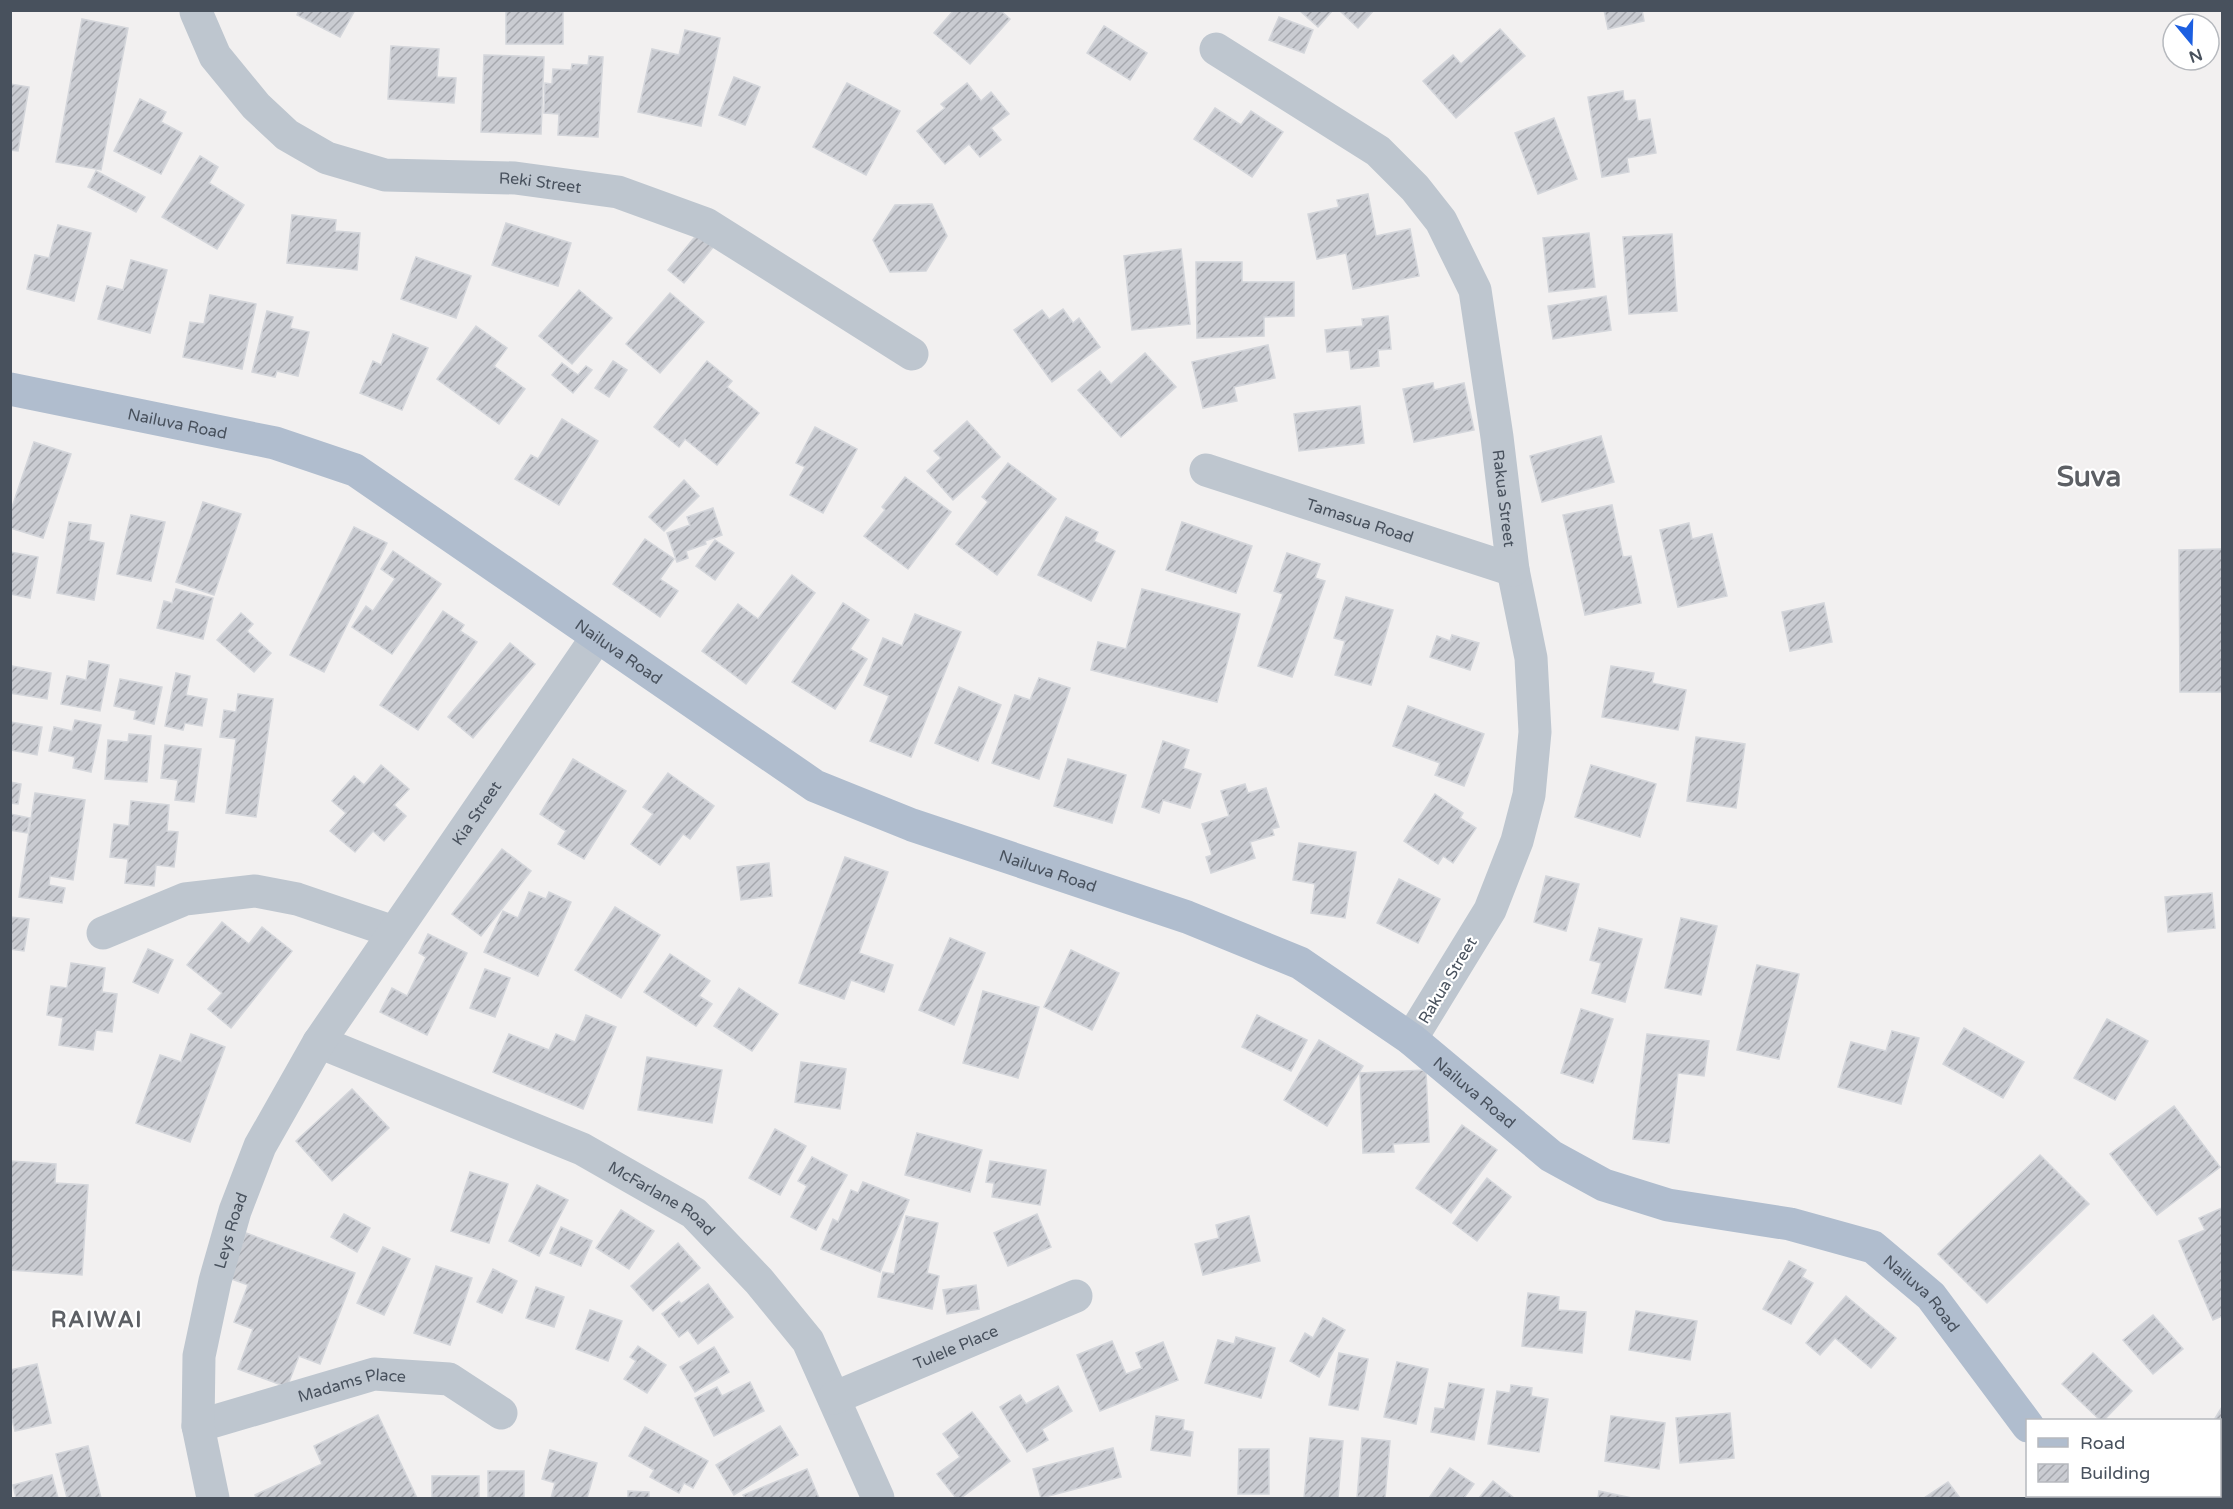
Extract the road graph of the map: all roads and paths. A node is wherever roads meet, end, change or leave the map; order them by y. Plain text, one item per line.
1 (195, 11) edge
2 (1216, 49) dead end
3 (912, 354) dead end
4 (10, 389) edge
5 (1206, 470) dead end
6 (1513, 570) junction
7 (597, 637) junction
8 (394, 932) junction
9 (104, 933) dead end
10 (355, 989) joint
11 (1411, 1039) junction
12 (319, 1042) junction
13 (1076, 1296) dead end
14 (834, 1398) junction
15 (501, 1413) dead end
16 (2026, 1423) edge
17 (198, 1426) junction
18 (213, 1498) edge
19 (878, 1498) edge

1 - 3 street, Reki Street
2 - 6 street, Rakua Street
4 - 7 main road, Nailuva Road
5 - 6 street, Tamasua Road
6 - 11 street, Rakua Street
7 - 8 street, Kia Street
7 - 11 main road, Nailuva Road
8 - 9 street
8 - 10 street, Kia Street
10 - 12 street, Leys Road
11 - 16 main road, Nailuva Road
12 - 14 street, McFarlane Road
12 - 17 street, Leys Road
13 - 14 street, Tulele Place
14 - 19 street, McFarlane Road
15 - 17 street, Madams Place
17 - 18 street, Leys Road

